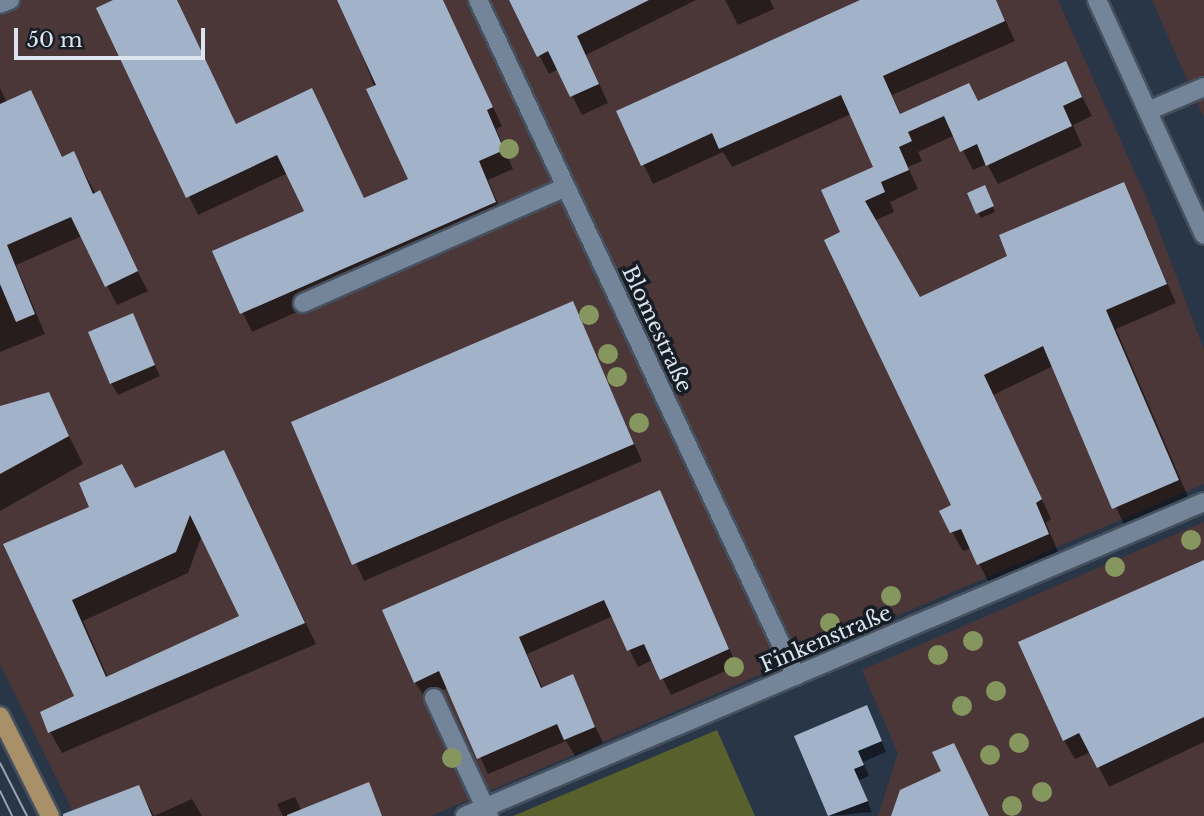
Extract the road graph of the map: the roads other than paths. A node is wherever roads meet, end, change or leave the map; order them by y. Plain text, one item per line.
1 (10, 0) edge
2 (478, 0) edge
3 (1097, 0) edge
4 (0, 5) edge
5 (1204, 87) edge
6 (1148, 111) junction
7 (566, 187) junction
8 (1204, 234) edge
9 (303, 303) dead end
10 (1204, 502) edge
11 (796, 676) junction
12 (434, 698) dead end
13 (0, 716) edge
14 (487, 812) edge
15 (50, 816) edge
16 (465, 816) edge

1 - 4 street
2 - 7 street, Blomestraße
3 - 6 street
5 - 6 street
6 - 8 street
7 - 9 street
7 - 11 street, Blomestraße
10 - 11 street, Finkenstraße
11 - 14 street, Finkenstraße
12 - 14 street
13 - 15 main road
14 - 16 street, Finkenstraße

